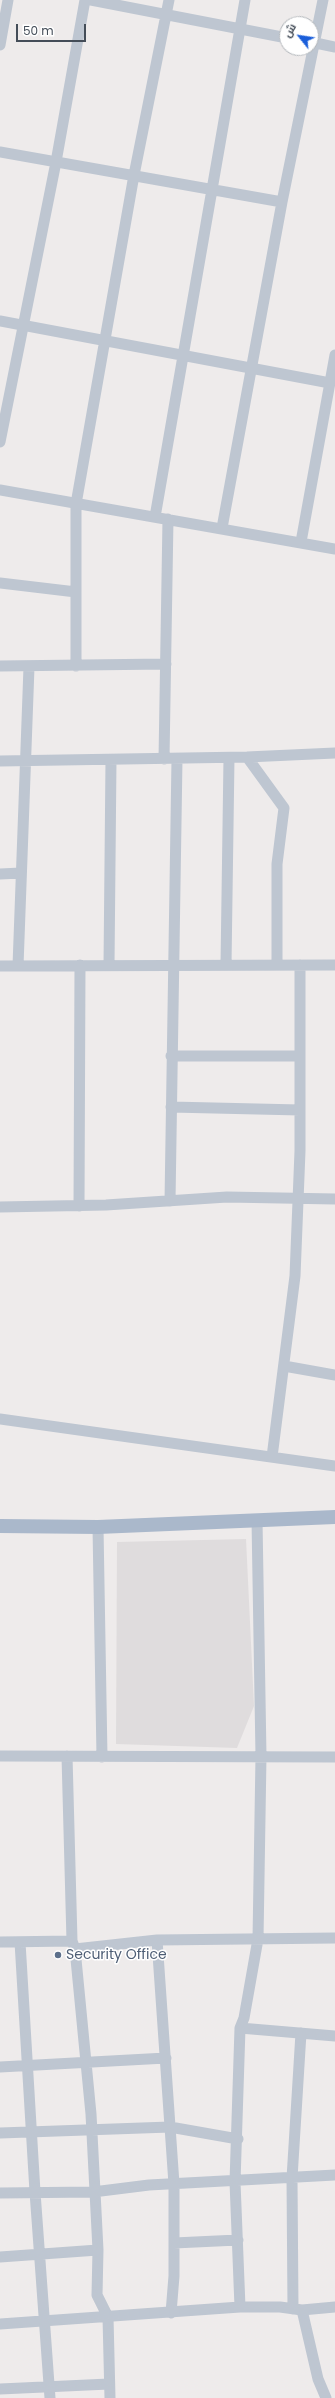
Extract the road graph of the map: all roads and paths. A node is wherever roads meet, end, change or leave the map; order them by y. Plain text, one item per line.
1 (8, 0) edge
2 (85, 0) edge
3 (90, 0) edge
4 (169, 0) edge
5 (245, 0) edge
6 (323, 0) edge
7 (166, 15) junction
8 (319, 16) edge
9 (240, 29) junction
10 (279, 36) edge
11 (319, 44) edge
12 (0, 45) edge
13 (335, 47) edge
14 (310, 56) edge
15 (0, 152) edge
16 (56, 162) junction
17 (134, 175) junction
18 (212, 189) junction
19 (282, 202) junction
20 (0, 320) edge
21 (23, 325) junction
22 (105, 342) junction
23 (183, 355) junction
24 (335, 355) edge
25 (251, 369) junction
26 (330, 383) junction
27 (0, 442) edge
28 (0, 490) edge
29 (76, 504) junction
30 (155, 517) junction
31 (168, 519) junction
32 (222, 528) junction
33 (301, 542) junction
34 (335, 549) edge
35 (0, 583) edge
36 (76, 592) junction
37 (166, 664) junction
38 (0, 666) edge
39 (76, 666) junction
40 (29, 667) junction
41 (335, 753) edge
42 (247, 757) junction
43 (229, 758) junction
44 (164, 759) junction
45 (177, 759) junction
46 (111, 760) junction
47 (0, 761) edge
48 (25, 761) junction
49 (0, 874) edge
50 (21, 874) junction
51 (335, 964) edge
52 (80, 965) junction
53 (109, 965) junction
54 (172, 965) junction
55 (226, 965) junction
56 (277, 965) junction
57 (300, 965) junction
58 (0, 966) edge
59 (18, 966) junction
60 (171, 1056) junction
61 (300, 1056) junction
62 (171, 1107) junction
63 (300, 1110) junction
64 (296, 1199) junction
65 (335, 1199) edge
66 (170, 1201) junction
67 (79, 1206) junction
68 (0, 1208) edge
69 (284, 1366) junction
70 (335, 1375) edge
71 (0, 1419) edge
72 (272, 1457) junction
73 (335, 1466) edge
74 (335, 1517) edge
75 (257, 1520) junction
76 (0, 1526) edge
77 (98, 1527) junction
78 (0, 1756) edge
79 (67, 1756) junction
80 (261, 1756) junction
81 (102, 1757) junction
82 (335, 1757) edge
83 (335, 1938) edge
84 (258, 1939) junction
85 (157, 1940) junction
86 (0, 1942) edge
87 (20, 1942) junction
88 (74, 1945) junction
89 (240, 2028) junction
90 (301, 2033) junction
91 (335, 2036) edge
92 (166, 2058) junction
93 (86, 2064) junction
94 (27, 2066) junction
95 (0, 2067) edge
96 (170, 2127) junction
97 (90, 2130) junction
98 (31, 2131) junction
99 (0, 2133) edge
100 (238, 2139) junction
101 (335, 2175) edge
102 (292, 2178) junction
103 (235, 2182) junction
104 (174, 2184) junction
105 (35, 2192) junction
106 (94, 2192) junction
107 (0, 2193) edge
108 (238, 2240) junction
109 (174, 2243) junction
110 (98, 2250) junction
111 (39, 2256) junction
112 (0, 2257) edge
113 (335, 2306) edge
114 (240, 2307) junction
115 (298, 2310) junction
116 (170, 2312) junction
117 (108, 2317) junction
118 (44, 2321) junction
119 (0, 2324) edge
120 (109, 2384) junction
121 (0, 2389) edge
122 (50, 2393) edge
123 (110, 2398) edge
124 (326, 2398) edge

1 - 12 street
2 - 16 street
3 - 7 street
4 - 7 street
5 - 9 street
6 - 8 street
7 - 9 street
7 - 17 street
9 - 10 street
9 - 18 street
11 - 13 street
14 - 19 street
15 - 16 street
16 - 17 street
16 - 21 street
17 - 18 street
17 - 22 street
18 - 19 street
18 - 23 street
19 - 25 street
20 - 21 street
21 - 22 street
21 - 27 street
22 - 23 street
22 - 29 street
23 - 25 street
23 - 30 street
24 - 26 street
25 - 26 street
25 - 32 street
26 - 33 street
28 - 29 street
29 - 30 street
29 - 36 street
30 - 31 street
31 - 32 street
31 - 37 street
32 - 33 street
33 - 34 street
35 - 36 street
36 - 39 street
37 - 39 street
37 - 44 street
38 - 40 street
39 - 40 street
40 - 48 street
41 - 42 street
42 - 43 street
42 - 56 street
43 - 45 street
43 - 55 street
44 - 45 street
44 - 46 street
45 - 54 street
46 - 48 street
46 - 53 street
47 - 48 street
48 - 50 street
49 - 50 street
50 - 59 street
51 - 57 street
52 - 53 street
52 - 59 street
52 - 67 street
53 - 54 street
54 - 55 street
54 - 60 street
55 - 56 street
56 - 57 street
57 - 61 street
58 - 59 street
60 - 61 street
60 - 62 street
61 - 63 street
62 - 63 street
62 - 66 street
63 - 64 street
64 - 65 street
64 - 66 street
64 - 69 street
66 - 67 street
67 - 68 street
69 - 70 street
69 - 72 street
71 - 72 street
72 - 73 street
74 - 75 main road
75 - 77 main road
75 - 80 street
76 - 77 main road
77 - 81 street
78 - 79 street
79 - 81 street
79 - 88 street
80 - 81 street
80 - 82 street
80 - 84 street
83 - 84 street
84 - 85 street
84 - 89 street
85 - 88 street
85 - 92 street
86 - 87 street
87 - 88 street
87 - 94 street
88 - 93 street
89 - 90 street
89 - 100 street
90 - 91 street
90 - 102 street
92 - 93 street
92 - 96 street
93 - 94 street
93 - 97 street
94 - 95 street
94 - 98 street
96 - 97 street
96 - 100 street
96 - 104 street
97 - 98 street
97 - 106 street
98 - 99 street
98 - 105 street
100 - 103 street
101 - 102 street
102 - 103 street
102 - 115 street
103 - 104 street
103 - 108 street
104 - 106 street
104 - 109 street
105 - 106 street
105 - 107 street
105 - 111 street
106 - 110 street
108 - 109 street
108 - 114 street
109 - 116 street
110 - 111 street
110 - 117 street
111 - 112 street
111 - 118 street
113 - 115 street
114 - 115 street
114 - 116 street
115 - 124 street
116 - 117 street
117 - 118 street
117 - 120 street
118 - 119 street
118 - 122 street
120 - 122 street
120 - 123 street
121 - 122 street

